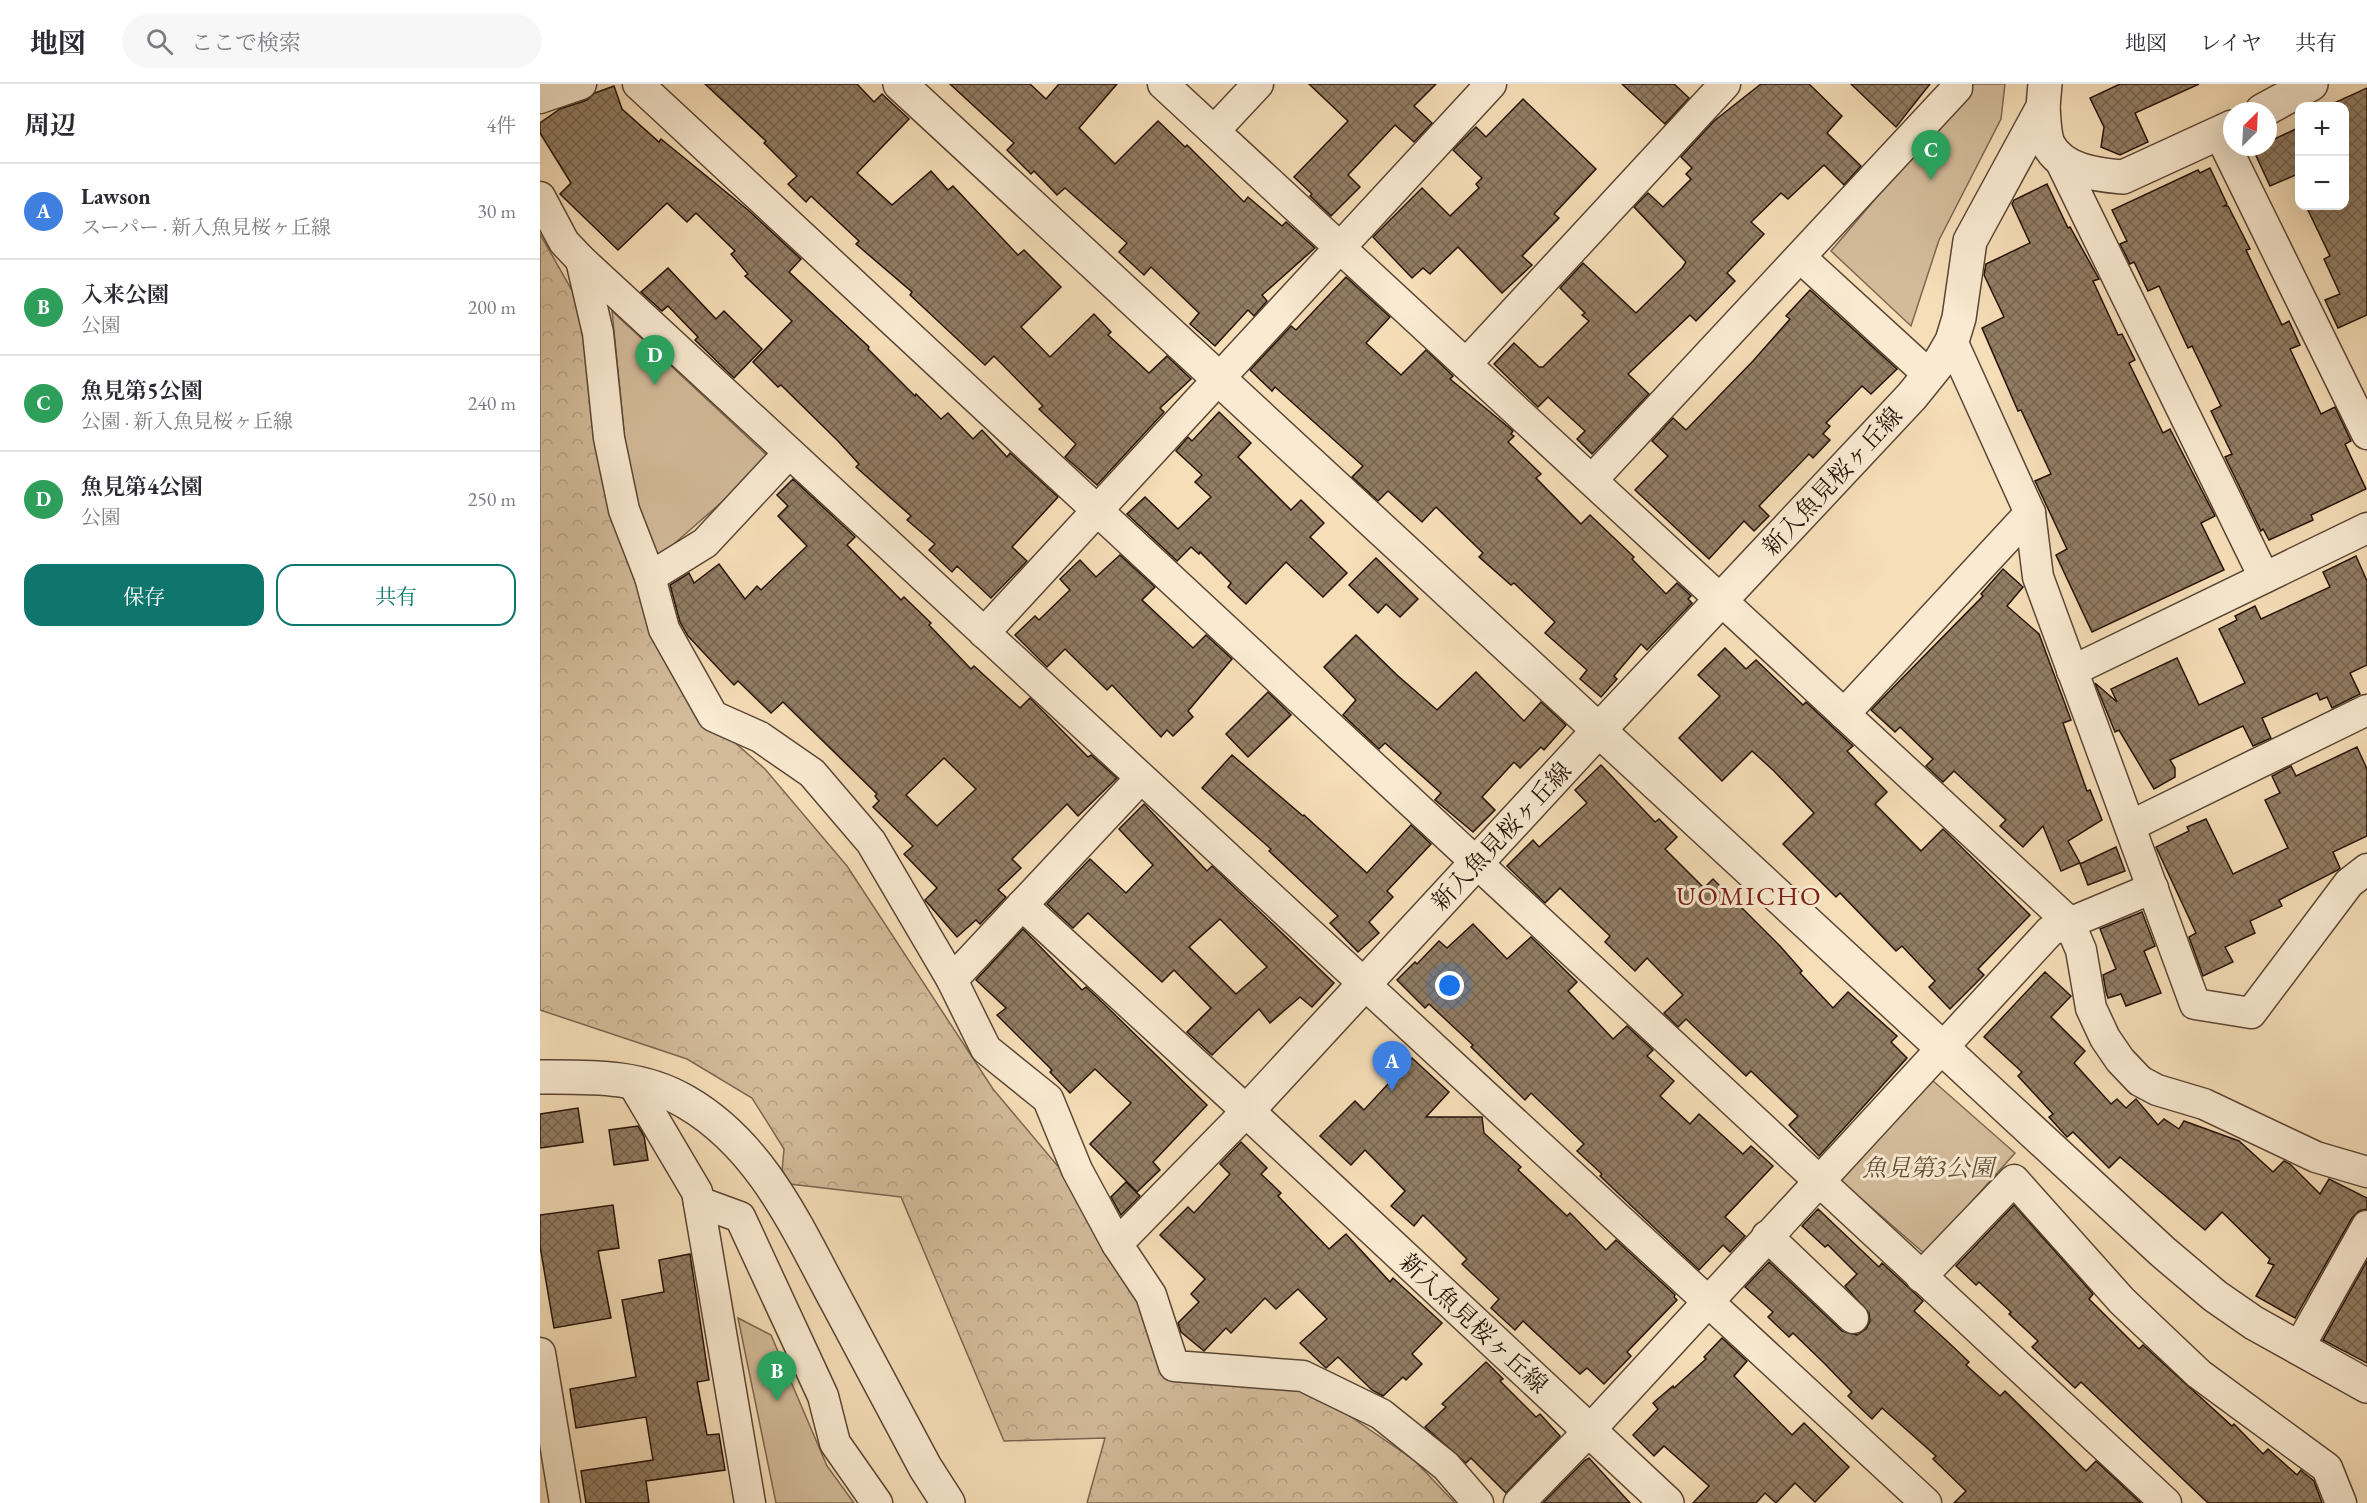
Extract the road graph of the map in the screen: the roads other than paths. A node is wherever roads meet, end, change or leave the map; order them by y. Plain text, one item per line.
1 (581, 84) edge
2 (638, 84) edge
3 (900, 84) edge
4 (1163, 84) edge
5 (1257, 84) edge
6 (1491, 84) edge
7 (1725, 84) edge
8 (1957, 84) edge
9 (2311, 84) edge
10 (2044, 95) edge
11 (540, 98) edge
12 (2277, 103) edge
13 (1214, 131) junction
14 (2223, 131) edge
15 (2058, 156) junction
16 (2238, 156) edge
17 (540, 197) edge
18 (1340, 247) junction
19 (1800, 257) junction
20 (580, 260) junction
21 (1952, 341) junction
22 (1466, 364) junction
23 (1929, 375) junction
24 (1218, 379) junction
25 (2367, 434) edge
26 (789, 453) junction
27 (1592, 480) junction
28 (1097, 510) junction
29 (2030, 513) junction
30 (2367, 528) edge
31 (650, 577) junction
32 (2264, 577) junction
33 (1720, 599) junction
34 (984, 633) junction
35 (2072, 671) junction
36 (2367, 710) edge
37 (1844, 714) junction
38 (1598, 731) junction
39 (1141, 778) junction
40 (2130, 826) junction
41 (1476, 862) junction
42 (2367, 869) edge
43 (2153, 888) junction
44 (1022, 905) junction
45 (2069, 922) junction
46 (952, 980) junction
47 (1364, 984) junction
48 (1941, 1048) junction
49 (540, 1077) edge
50 (632, 1082) junction
51 (1247, 1111) junction
52 (2367, 1172) edge
53 (1818, 1180) junction
54 (699, 1202) junction
55 (2367, 1226) edge
56 (1767, 1236) junction
57 (1117, 1244) junction
58 (1921, 1277) junction
59 (1707, 1301) junction
60 (1853, 1318) dead end
61 (2298, 1349) junction
62 (540, 1353) edge
63 (2367, 1386) edge
64 (1589, 1431) junction
65 (565, 1503) edge
66 (750, 1503) edge
67 (877, 1503) edge
68 (948, 1503) edge
69 (1478, 1503) edge
70 (1519, 1503) edge
71 (1667, 1503) edge
72 (1926, 1503) edge
73 (2166, 1503) edge
74 (2341, 1503) edge

1 - 11 street
2 - 28 street
3 - 24 street
4 - 13 street
5 - 13 street
6 - 18 street
7 - 22 street
8 - 19 street
9 - 12 street
10 - 15 street
10 - 21 street, 新入魚見桜ヶ丘線
13 - 18 street
14 - 15 street
15 - 32 street
16 - 25 street
17 - 20 street
18 - 22 street
18 - 24 street
19 - 23 street
19 - 27 street
20 - 26 street
20 - 31 street
21 - 23 street, 新入魚見桜ヶ丘線
21 - 29 street
22 - 27 street
23 - 33 street, 新入魚見桜ヶ丘線
24 - 28 street
24 - 38 street
26 - 31 street
26 - 34 street
27 - 33 street
28 - 34 street
28 - 41 street
29 - 35 street
29 - 37 street
30 - 32 street
31 - 46 street
32 - 35 street
33 - 37 street
33 - 38 street, 新入魚見桜ヶ丘線
34 - 39 street
35 - 40 street
36 - 40 street
37 - 45 street
38 - 41 street, 新入魚見桜ヶ丘線
38 - 48 street
39 - 44 street
39 - 47 street
40 - 43 street
41 - 47 street, 新入魚見桜ヶ丘線
41 - 53 street
42 - 43 street
43 - 45 street
44 - 46 street
44 - 51 street
45 - 48 street
45 - 52 street
46 - 57 street
47 - 51 street, 新入魚見桜ヶ丘線
47 - 59 street
48 - 53 street
48 - 61 street
49 - 50 street
50 - 54 street
50 - 68 street
51 - 57 street
51 - 64 street, 新入魚見桜ヶ丘線
53 - 56 street
53 - 58 street
54 - 66 street
54 - 67 street
55 - 61 street
56 - 59 street
56 - 60 street
57 - 69 street
58 - 73 street
58 - 74 street
59 - 64 street
59 - 72 street
61 - 63 street
62 - 65 street
64 - 70 street
64 - 71 street, 新入魚見桜ヶ丘線

